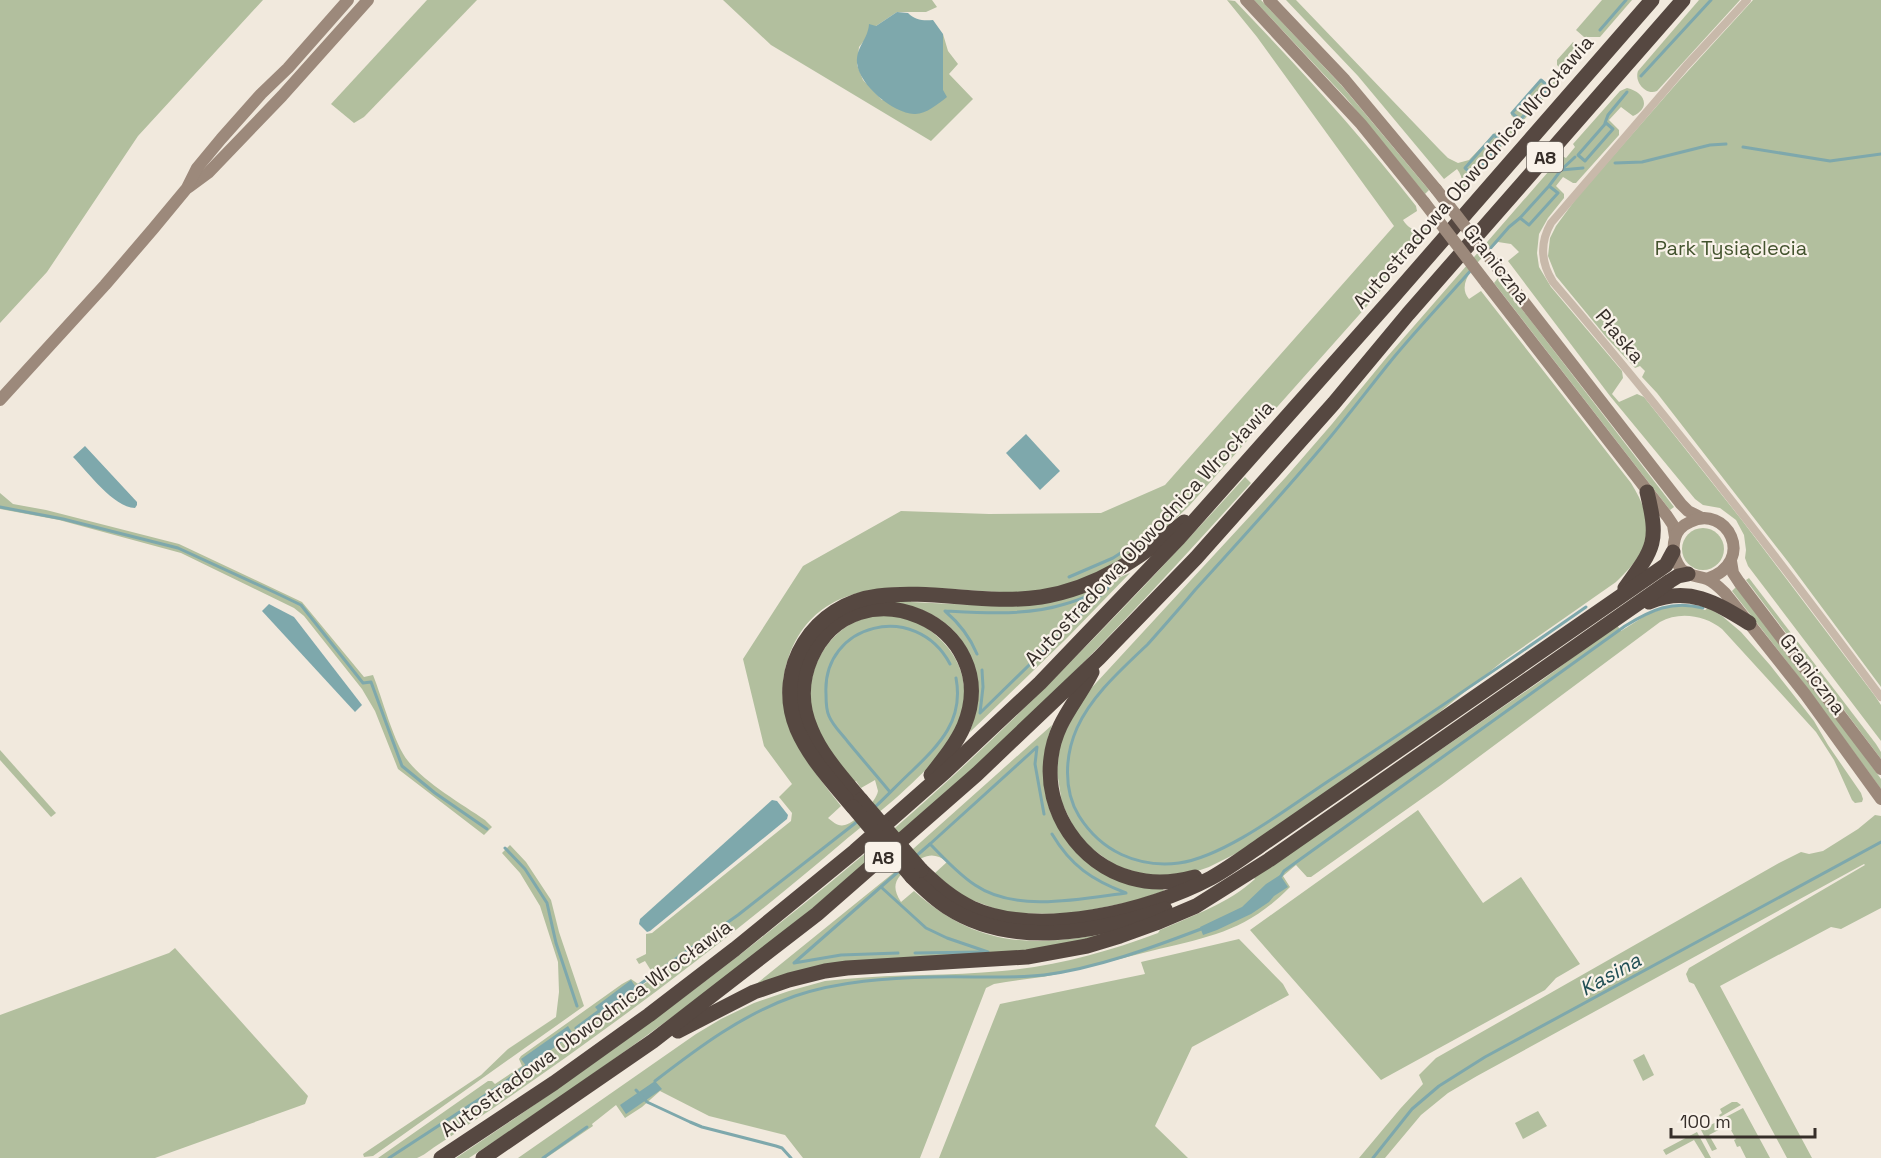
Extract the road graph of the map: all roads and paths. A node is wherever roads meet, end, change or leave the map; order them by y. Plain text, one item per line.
1 (348, 0) edge
2 (368, 0) edge
3 (1246, 0) edge
4 (1269, 0) edge
5 (1652, 0) edge
6 (1683, 0) edge
7 (1747, 0) edge
8 (187, 188) junction
9 (0, 400) edge
10 (1647, 492) junction
11 (1212, 500) junction
12 (1702, 518) junction
13 (1674, 544) junction
14 (1731, 561) junction
15 (1688, 574) junction
16 (1707, 579) junction
17 (1618, 598) junction
18 (1627, 611) junction
19 (1749, 623) junction
20 (1099, 657) junction
21 (1881, 697) edge
22 (1881, 769) edge
23 (1881, 799) edge
24 (857, 803) junction
25 (909, 804) junction
26 (1239, 860) junction
27 (916, 873) junction
28 (1232, 882) junction
29 (653, 1041) junction
30 (441, 1158) edge
31 (483, 1158) edge

1 - 8 main road
2 - 8 main road
3 - 10 main road, Graniczna, bridge
4 - 12 main road, Graniczna, bridge
5 - 11 highway, Autostradowa Obwodnica Wrocławia / A8
6 - 20 highway, A8
7 - 21 street, Płaska
8 - 9 main road
10 - 13 main road, Graniczna
10 - 17 highway
11 - 24 highway
11 - 25 highway, Autostradowa Obwodnica Wrocławia / A8
12 - 13 main road
12 - 14 main road
13 - 15 main road
13 - 17 highway
14 - 16 main road
14 - 22 main road, Graniczna
15 - 16 main road
15 - 18 highway
16 - 19 main road, Graniczna
17 - 26 highway
18 - 19 highway
18 - 28 highway
19 - 23 main road, Graniczna
20 - 26 highway
20 - 29 highway, A8
24 - 25 highway
24 - 27 highway, bridge
25 - 30 highway, Autostradowa Obwodnica Wrocławia / A8
26 - 27 highway
27 - 28 highway
28 - 29 highway
29 - 31 highway, A8

